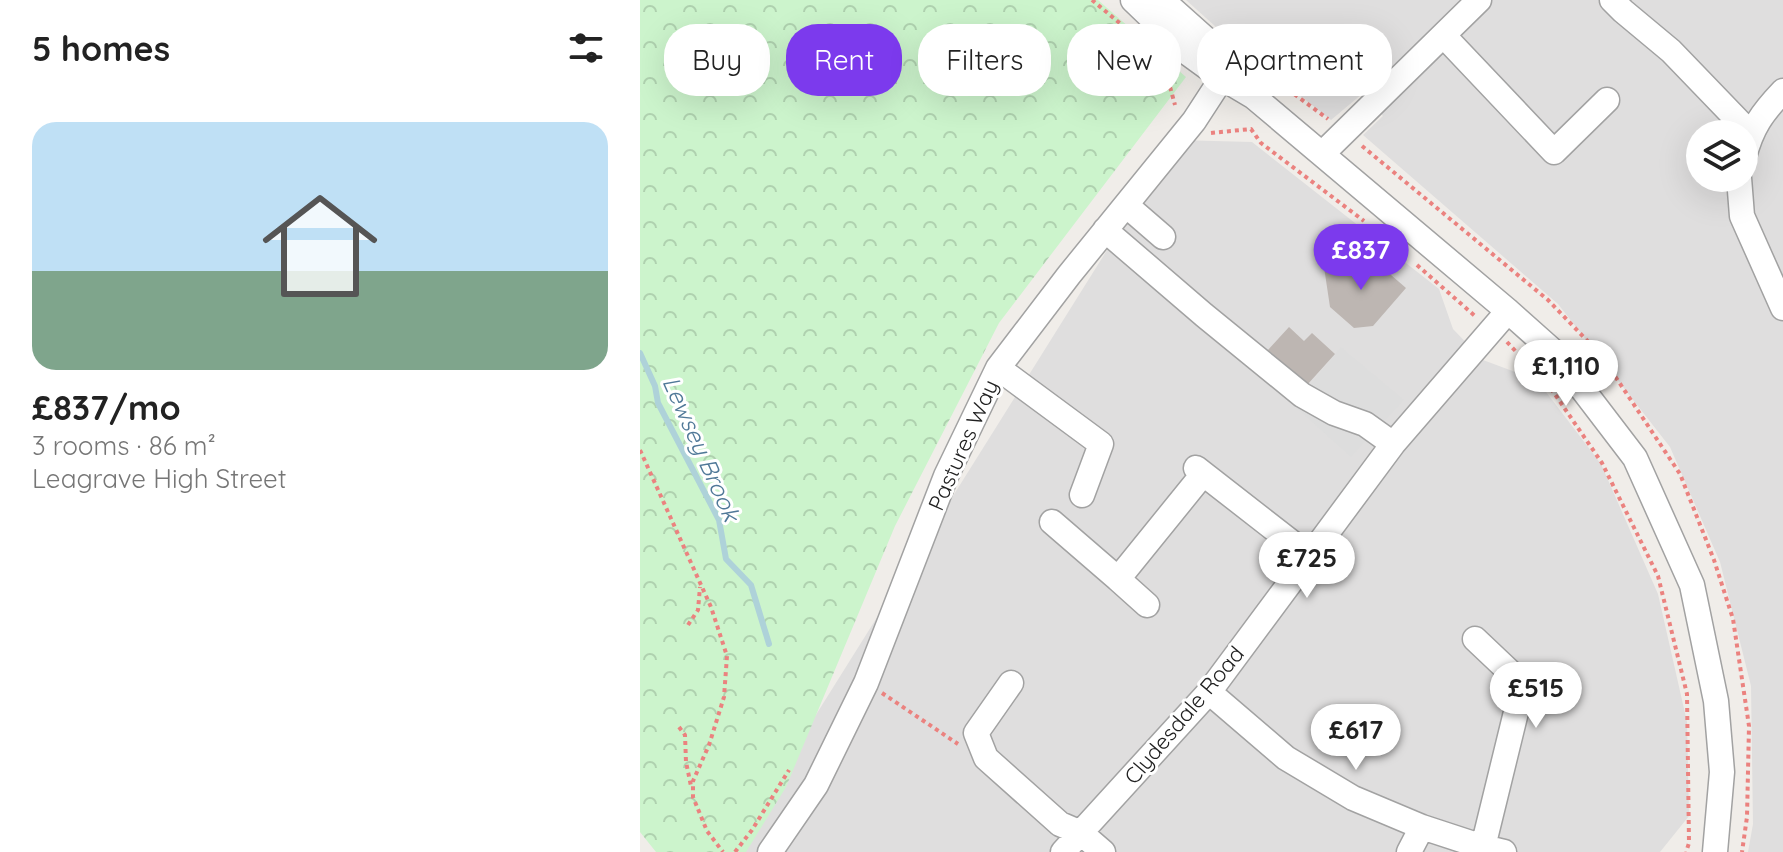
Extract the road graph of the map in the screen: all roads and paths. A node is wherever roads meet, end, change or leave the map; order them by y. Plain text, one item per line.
1 (1092, 0) edge
2 (1133, 0) edge
3 (1162, 0) edge
4 (1479, 0) edge
5 (1612, 0) edge
6 (1197, 31) edge
7 (1444, 36) junction
8 (1197, 60) edge
9 (1783, 91) edge
10 (1210, 96) edge
11 (1252, 96) edge
12 (1607, 100) dead end
13 (1175, 105) dead end
14 (1299, 106) dead end
15 (1328, 119) dead end
16 (1727, 120) edge
17 (1758, 124) edge
18 (1208, 134) dead end
19 (1322, 154) junction
20 (1740, 192) edge
21 (1126, 205) junction
22 (1369, 224) dead end
23 (1105, 230) junction
24 (1163, 237) dead end
25 (1416, 265) dead end
26 (1783, 308) edge
27 (1508, 311) junction
28 (1475, 316) dead end
29 (1505, 341) dead end
30 (998, 368) junction
31 (1393, 444) junction
32 (640, 450) edge
33 (1082, 495) dead end
34 (1052, 522) dead end
35 (1309, 556) junction
36 (1118, 579) junction
37 (700, 583) junction
38 (1147, 605) dead end
39 (688, 625) dead end
40 (1475, 639) dead end
41 (866, 683) junction
42 (1011, 683) dead end
43 (1209, 692) junction
44 (679, 727) dead end
45 (986, 758) junction
46 (789, 770) dead end
47 (693, 797) junction
48 (1422, 827) junction
49 (1081, 833) junction
50 (1494, 850) edge
51 (723, 852) edge
52 (735, 852) edge
53 (770, 852) edge
54 (1063, 852) edge
55 (1103, 852) edge
56 (1409, 852) edge
57 (1686, 852) edge
58 (1715, 852) edge

1 - 13 path
2 - 8 street
3 - 6 street
4 - 7 street
5 - 16 street
7 - 12 street
7 - 19 street
9 - 17 street
10 - 21 street, Pastures Way
11 - 19 street
14 - 15 path
18 - 22 path
19 - 27 street
20 - 26 street
21 - 23 street, Pastures Way
21 - 24 street
23 - 30 street, Pastures Way
23 - 31 street
25 - 28 path
27 - 31 street, Clydesdale Road
27 - 58 street
29 - 57 path
30 - 33 street
30 - 41 street, Pastures Way
31 - 35 street, Clydesdale Road
32 - 37 path
34 - 36 street
35 - 36 street
35 - 43 street, Clydesdale Road
36 - 38 street
37 - 39 path
37 - 47 path
40 - 50 street
41 - 45 path
41 - 53 street, Pastures Way
42 - 45 street
43 - 48 street
43 - 49 street, Clydesdale Road
44 - 47 path
45 - 49 street
46 - 52 path
47 - 51 path
48 - 50 street
48 - 56 street
49 - 54 street, Clydesdale Road
49 - 55 street

